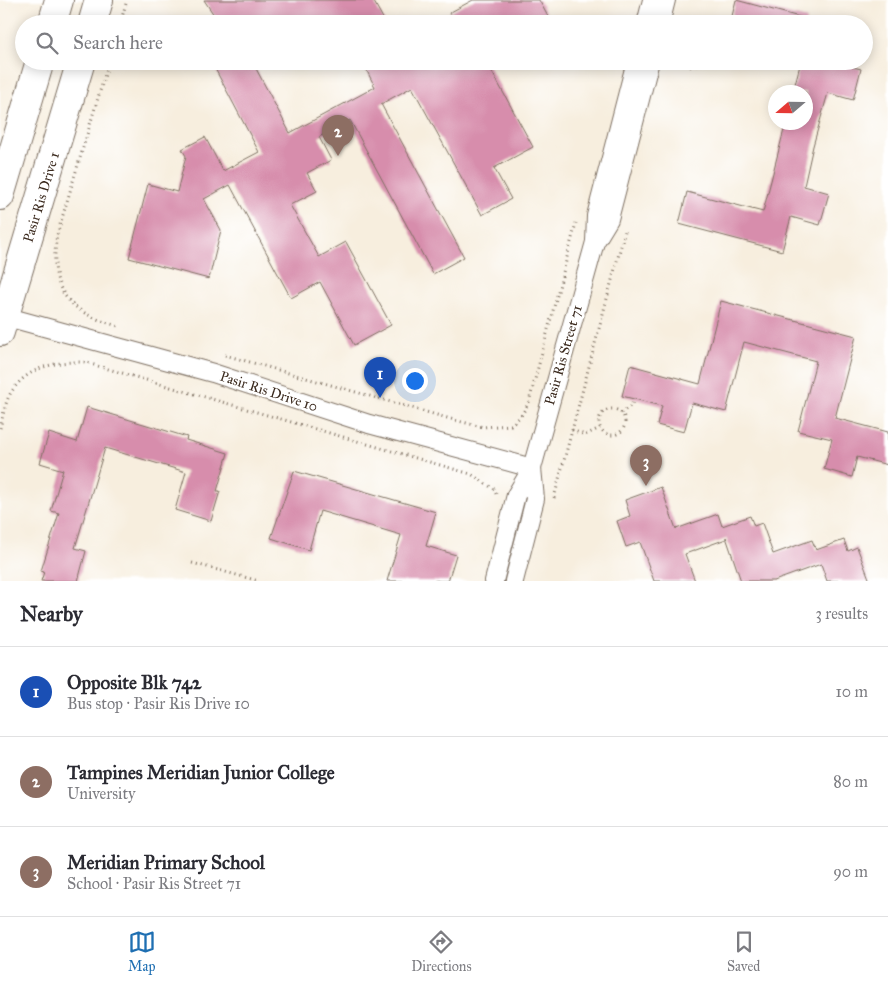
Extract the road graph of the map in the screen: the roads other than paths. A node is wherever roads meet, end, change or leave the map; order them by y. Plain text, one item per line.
1 (59, 0) edge
2 (99, 0) edge
3 (652, 0) edge
4 (666, 0) edge
5 (55, 15) edge
6 (95, 15) edge
7 (648, 15) edge
8 (662, 15) edge
9 (37, 70) edge
10 (78, 70) edge
11 (634, 70) edge
12 (648, 70) edge
13 (0, 196) edge
14 (595, 242) junction
15 (1, 318) edge
16 (532, 468) junction
17 (494, 581) edge
18 (514, 581) edge

1 - 5 main road
2 - 6 main road
3 - 7 street
4 - 8 street
9 - 13 main road
10 - 15 main road, Pasir Ris Drive 1
11 - 14 street, Pasir Ris Street 71
12 - 14 street, Pasir Ris Street 71
14 - 16 street, Pasir Ris Street 71
15 - 16 street, Pasir Ris Drive 10
16 - 17 street, Pasir Ris Street 71
16 - 18 street, Pasir Ris Street 71

